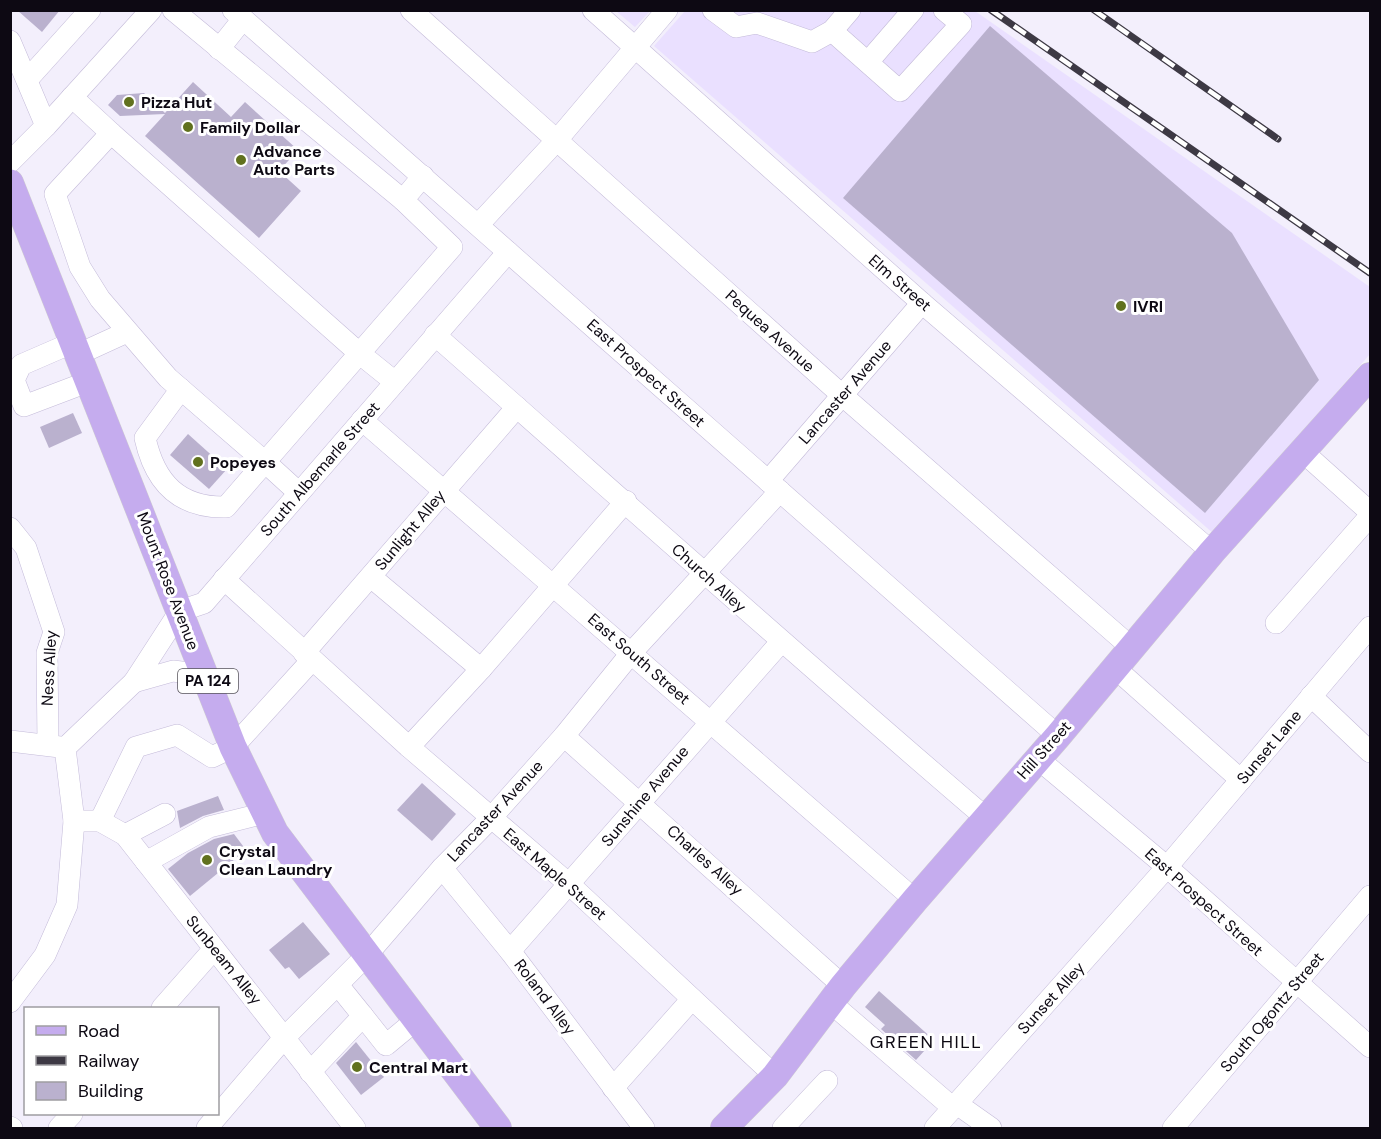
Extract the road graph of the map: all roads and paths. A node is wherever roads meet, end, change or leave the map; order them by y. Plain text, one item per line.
1 (90, 10) edge
2 (151, 10) edge
3 (173, 10) edge
4 (411, 10) edge
5 (592, 10) edge
6 (667, 10) edge
7 (713, 10) edge
8 (850, 10) edge
9 (913, 10) edge
10 (944, 10) edge
11 (238, 15) edge
12 (832, 31) junction
13 (10, 41) edge
14 (634, 47) junction
15 (219, 49) junction
16 (868, 62) junction
17 (27, 80) junction
18 (72, 98) junction
19 (46, 126) junction
20 (111, 133) junction
21 (557, 140) junction
22 (10, 162) edge
23 (423, 176) junction
24 (10, 183) edge
25 (403, 200) junction
26 (479, 224) junction
27 (508, 252) junction
28 (922, 303) junction
29 (127, 332) junction
30 (435, 335) junction
31 (77, 348) junction
32 (359, 353) junction
33 (1371, 376) edge
34 (12, 381) edge
35 (90, 381) junction
36 (394, 382) junction
37 (181, 389) junction
38 (843, 396) junction
39 (516, 407) junction
40 (17, 409) edge
41 (362, 420) junction
42 (1303, 452) junction
43 (265, 462) junction
44 (774, 486) junction
45 (445, 489) junction
46 (299, 493) junction
47 (626, 501) junction
48 (1371, 514) edge
49 (10, 528) edge
50 (1212, 552) junction
51 (705, 575) junction
52 (371, 577) junction
53 (224, 579) junction
54 (553, 584) junction
55 (180, 611) junction
56 (1276, 624) dead end
57 (1371, 627) edge
58 (781, 642) junction
59 (1132, 648) junction
60 (632, 652) junction
61 (308, 656) junction
62 (1115, 668) junction
63 (481, 669) junction
64 (205, 675) junction
65 (134, 682) junction
66 (1311, 696) junction
67 (709, 721) junction
68 (564, 736) junction
69 (1058, 736) junction
70 (10, 741) edge
71 (56, 747) junction
72 (233, 747) junction
73 (409, 747) junction
74 (1371, 752) edge
75 (1036, 758) junction
76 (1241, 780) junction
77 (640, 801) junction
78 (265, 813) junction
79 (165, 814) dead end
80 (491, 818) junction
81 (986, 818) junction
82 (74, 821) junction
83 (100, 821) junction
84 (124, 835) junction
85 (146, 862) junction
86 (1167, 867) junction
87 (442, 868) junction
88 (570, 884) junction
89 (1371, 896) edge
90 (915, 900) junction
91 (214, 949) junction
92 (510, 951) junction
93 (366, 956) junction
94 (1296, 983) junction
95 (338, 985) junction
96 (837, 995) junction
97 (692, 999) junction
98 (10, 1002) edge
99 (163, 1007) edge
100 (363, 1016) junction
101 (415, 1021) junction
102 (284, 1038) junction
103 (1371, 1047) edge
104 (310, 1072) junction
105 (775, 1076) junction
106 (827, 1081) dead end
107 (613, 1088) junction
108 (955, 1106) junction
109 (219, 1114) edge
110 (70, 1115) edge
111 (218, 1115) edge
112 (59, 1128) edge
113 (207, 1128) edge
114 (354, 1128) edge
115 (498, 1128) edge
116 (644, 1128) edge
117 (724, 1128) edge
118 (783, 1128) edge
119 (935, 1128) edge
120 (991, 1128) edge
121 (1173, 1128) edge

1 - 17 street
2 - 18 street
3 - 15 street
4 - 21 street, Pequea Avenue
5 - 14 street, Elm Street
6 - 14 street
7 - 12 street
8 - 12 street
9 - 16 street
10 - 16 street
11 - 15 street
11 - 23 street, East Prospect Street
12 - 16 street
13 - 17 street
14 - 21 street
14 - 28 street, Elm Street
15 - 25 street
17 - 19 street
18 - 19 street
18 - 20 street
19 - 22 street
20 - 29 street
20 - 32 street
21 - 26 street
21 - 38 street, Pequea Avenue
23 - 25 street
23 - 26 street, East Prospect Street
24 - 31 main road, Mount Rose Avenue / PA 124
25 - 32 street
26 - 27 street, East Prospect Street
27 - 30 street, South Albemarle Street
27 - 44 street, East Prospect Street
28 - 38 street, Lancaster Avenue
28 - 50 street, Elm Street
29 - 31 street
29 - 37 street
30 - 36 street, South Albemarle Street
30 - 39 street, Church Alley
31 - 34 street
31 - 35 main road, Mount Rose Avenue / PA 124
32 - 36 street
32 - 43 street
33 - 42 main road, Hill Street
34 - 40 street
35 - 40 street
35 - 55 main road, Mount Rose Avenue / PA 124
36 - 41 street, South Albemarle Street
37 - 43 street
37 - 43 street
38 - 44 street, Lancaster Avenue
38 - 59 street, Pequea Avenue
39 - 45 street, Sunlight Alley
39 - 47 street, Church Alley
41 - 45 street, East South Street
41 - 46 street, South Albemarle Street
42 - 48 street
42 - 50 main road, Hill Street
43 - 46 street
44 - 51 street, Lancaster Avenue
44 - 69 street, East Prospect Street
45 - 52 street, Sunlight Alley
45 - 54 street, East South Street
46 - 53 street, South Albemarle Street
47 - 51 street, Church Alley
47 - 54 street
48 - 56 street
49 - 71 street, Ness Alley
50 - 59 main road, Hill Street
51 - 58 street, Church Alley
51 - 60 street, Lancaster Avenue
52 - 61 street, Sunlight Alley
52 - 63 street
53 - 55 street, South Albemarle Street
53 - 61 street, East Maple Street
54 - 60 street, East South Street
54 - 63 street
55 - 64 main road, Mount Rose Avenue / PA 124
55 - 65 street
57 - 66 street, Sunset Lane
58 - 67 street, Sunshine Avenue
58 - 81 street, Church Alley
59 - 62 main road, Hill Street
60 - 67 street, East South Street
60 - 68 street, Lancaster Avenue
61 - 72 street, Sunlight Alley
61 - 73 street, East Maple Street
62 - 69 main road, Hill Street
62 - 76 street
63 - 73 street
64 - 65 street
64 - 72 main road, Mount Rose Avenue / PA 124
65 - 71 street
66 - 74 street
66 - 76 street, Sunset Lane
67 - 77 street, Sunshine Avenue
67 - 90 street, East South Street
68 - 77 street, Charles Alley
68 - 80 street, Lancaster Avenue
69 - 75 main road, Hill Street
70 - 71 street
71 - 82 street
72 - 78 main road, Mount Rose Avenue / PA 124
72 - 83 street
73 - 80 street, East Maple Street
75 - 81 main road, Hill Street
75 - 86 street, East Prospect Street
76 - 86 street, Sunset Lane
77 - 88 street, Sunshine Avenue
77 - 96 street, Charles Alley
78 - 85 street
78 - 93 main road, Mount Rose Avenue / PA 124
79 - 84 street
80 - 87 street, Lancaster Avenue
80 - 88 street, East Maple Street
81 - 90 main road, Hill Street
82 - 83 street
82 - 98 street
83 - 84 street, Sunbeam Alley
84 - 85 street, Sunbeam Alley
85 - 91 street, Sunbeam Alley
86 - 94 street, East Prospect Street
86 - 108 street, Sunset Alley
87 - 92 street, Roland Alley
87 - 93 street, Lancaster Avenue
88 - 92 street, Sunshine Avenue
88 - 97 street, East Maple Street
89 - 94 street, South Ogontz Street
90 - 96 main road, Hill Street
91 - 99 street
91 - 102 street, Sunbeam Alley
92 - 107 street, Roland Alley
93 - 95 street, Lancaster Avenue
93 - 101 main road, Mount Rose Avenue / PA 124
94 - 103 street, East Prospect Street
94 - 121 street, South Ogontz Street
95 - 100 street
95 - 102 street, Lancaster Avenue
96 - 105 main road, Hill Street
96 - 108 street, Charles Alley
97 - 105 street, East Maple Street
97 - 107 street
100 - 101 street
100 - 104 street
101 - 115 main road, Mount Rose Avenue / PA 124
102 - 104 street, Sunbeam Alley
102 - 109 street, Lancaster Avenue
104 - 114 street, Sunbeam Alley
105 - 117 main road, Hill Street
106 - 118 street
107 - 116 street, Roland Alley
108 - 119 street, Sunset Alley
108 - 120 street, Charles Alley
110 - 112 street
111 - 113 street, Lancaster Avenue

